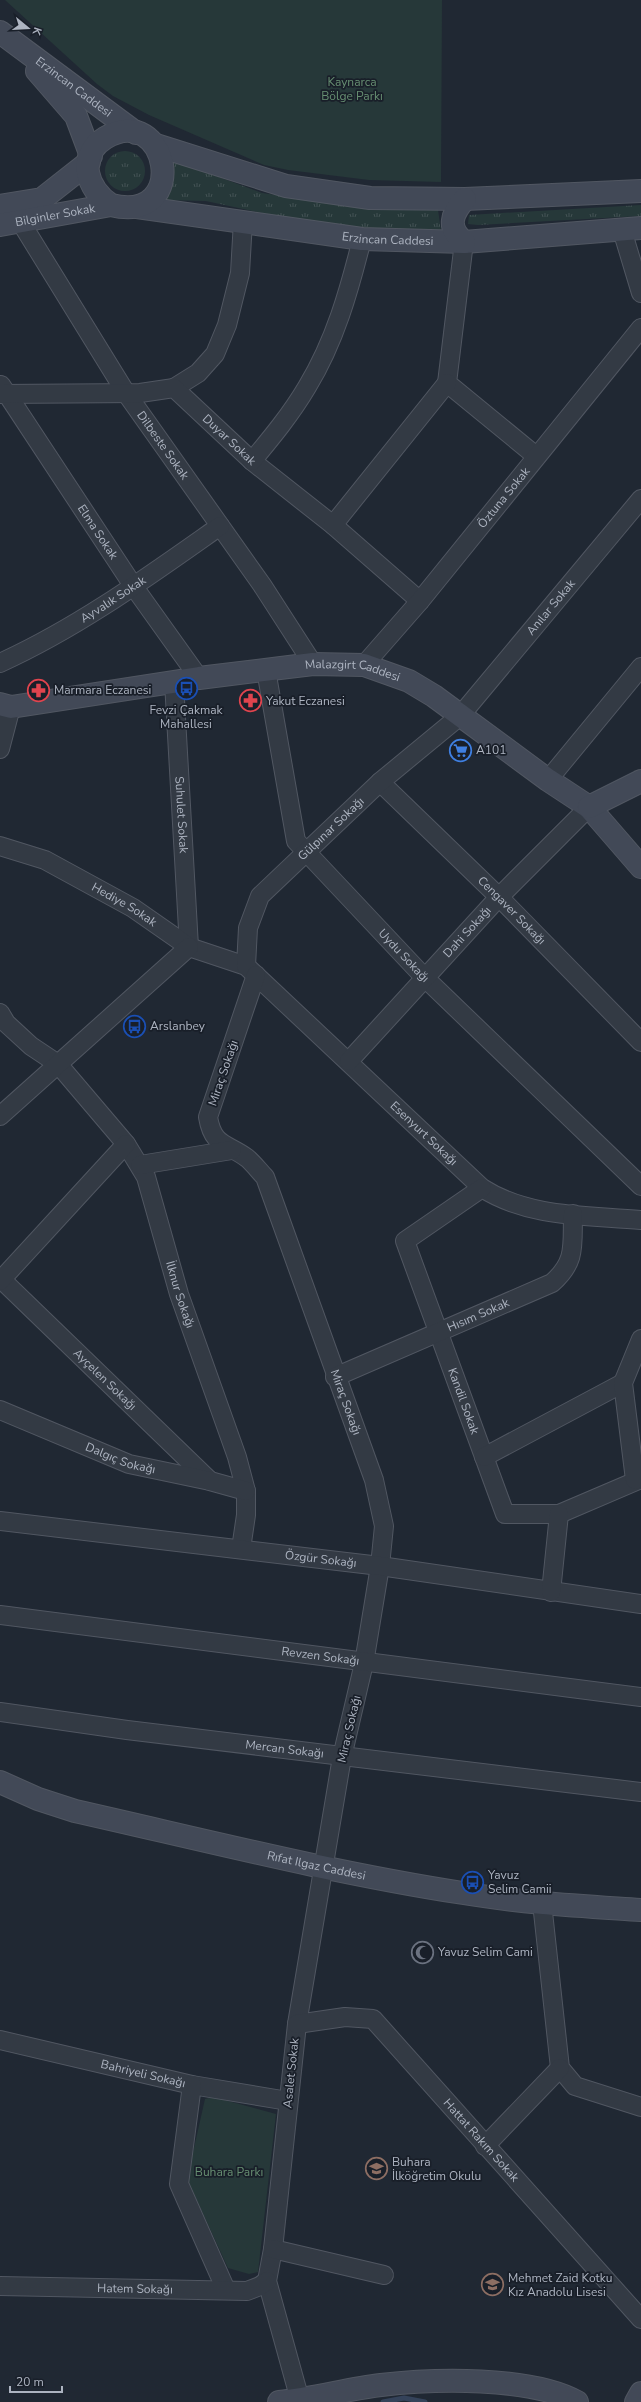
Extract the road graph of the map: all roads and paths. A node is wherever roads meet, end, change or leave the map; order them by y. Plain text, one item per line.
1 (6, 37) edge
2 (136, 133) junction
3 (156, 146) junction
4 (90, 159) junction
5 (641, 191) edge
6 (465, 199) junction
7 (111, 205) junction
8 (0, 206) edge
9 (137, 207) junction
10 (243, 221) junction
11 (10, 223) edge
12 (631, 229) edge
13 (362, 239) junction
14 (464, 242) junction
15 (641, 294) edge
16 (641, 328) edge
17 (447, 382) junction
18 (174, 388) junction
19 (2, 390) edge
20 (126, 393) junction
21 (536, 456) junction
22 (252, 461) junction
23 (641, 500) edge
24 (333, 525) junction
25 (220, 526) junction
26 (134, 587) junction
27 (420, 601) junction
28 (0, 663) edge
29 (314, 664) junction
30 (364, 665) junction
31 (641, 667) edge
32 (266, 670) junction
33 (199, 678) junction
34 (174, 682) junction
35 (6, 706) edge
36 (460, 716) junction
37 (0, 749) edge
38 (548, 780) junction
39 (641, 781) edge
40 (380, 782) junction
41 (590, 807) junction
42 (0, 846) edge
43 (307, 852) junction
44 (641, 867) edge
45 (499, 897) junction
46 (189, 947) junction
47 (251, 971) junction
48 (424, 977) junction
49 (2, 1020) edge
50 (641, 1042) edge
51 (349, 1061) junction
52 (58, 1064) junction
53 (0, 1116) edge
54 (126, 1144) junction
55 (232, 1150) junction
56 (140, 1165) junction
57 (641, 1186) edge
58 (482, 1188) junction
59 (573, 1214) junction
60 (641, 1220) edge
61 (0, 1279) edge
62 (440, 1333) junction
63 (641, 1339) edge
64 (335, 1377) junction
65 (623, 1383) junction
66 (0, 1410) edge
67 (484, 1457) junction
68 (638, 1479) edge
69 (210, 1481) junction
70 (246, 1491) junction
71 (558, 1514) junction
72 (0, 1521) edge
73 (241, 1549) junction
74 (380, 1566) junction
75 (551, 1592) junction
76 (641, 1604) edge
77 (0, 1615) edge
78 (364, 1663) junction
79 (641, 1698) edge
80 (0, 1712) edge
81 (342, 1757) junction
82 (0, 1782) edge
83 (641, 1792) edge
84 (323, 1866) junction
85 (542, 1903) junction
86 (641, 1910) edge
87 (297, 2024) junction
88 (0, 2040) edge
89 (560, 2068) junction
90 (192, 2085) junction
91 (288, 2101) junction
92 (641, 2107) edge
93 (485, 2146) junction
94 (273, 2249) junction
95 (384, 2275) dead end
96 (267, 2281) junction
97 (0, 2286) edge
98 (226, 2290) junction
99 (641, 2319) edge
100 (641, 2393) edge
101 (300, 2400) junction
102 (279, 2402) edge
103 (577, 2402) edge
104 (636, 2402) edge

1 - 2 street, Erzincan Caddesi
1 - 4 street, Erzincan Caddesi
2 - 3 street, Erzincan Caddesi
2 - 4 street, Erzincan Caddesi
3 - 6 street, Erzincan Caddesi
3 - 9 street
4 - 7 street, Erzincan Caddesi
4 - 8 street, Bilginler Sokak
5 - 6 street, Erzincan Caddesi
6 - 14 street
7 - 9 street, Erzincan Caddesi
7 - 11 street, Bilginler Sokak
9 - 10 street, Erzincan Caddesi
10 - 13 street, Erzincan Caddesi
10 - 18 street
11 - 20 street, Dilbeste Sokak
12 - 14 street, Erzincan Caddesi
12 - 15 street
13 - 14 street, Erzincan Caddesi
13 - 22 street
14 - 17 street
16 - 21 street, Öztuna Sokak
17 - 21 street
17 - 24 street
18 - 20 street
18 - 22 street, Duyar Sokak
19 - 20 street
19 - 26 street, Elma Sokak
20 - 25 street, Dilbeste Sokak
21 - 27 street, Öztuna Sokak
22 - 24 street, Duyar Sokak
23 - 36 street, Anılar Sokak
24 - 27 street, Duyar Sokak
25 - 26 street, Ayvalık Sokak
25 - 29 street, Dilbeste Sokak
26 - 28 street, Ayvalık Sokak
26 - 33 street, Elma Sokak
27 - 30 street, Öztuna Sokak
29 - 30 street, Malazgirt Caddesi
29 - 32 street, Malazgirt Caddesi
30 - 36 street, Malazgirt Caddesi
31 - 38 street
32 - 33 street, Malazgirt Caddesi
32 - 43 street, Uydu Sokağı
33 - 34 street, Malazgirt Caddesi
34 - 35 street, Malazgirt Caddesi
34 - 46 street, Suhulet Sokak
35 - 37 street
36 - 38 street, Malazgirt Caddesi
36 - 40 street, Gülpınar Sokağı
38 - 41 street, Malazgirt Caddesi
39 - 41 street
40 - 43 street, Gülpınar Sokağı
40 - 45 street, Cengaver Sokağı
41 - 44 street, Malazgirt Caddesi
41 - 45 street, Dahi Sokağı
42 - 46 street, Hediye Sokak
43 - 47 street, Gülpınar Sokağı
43 - 48 street, Uydu Sokağı
45 - 48 street, Dahi Sokağı
45 - 50 street, Cengaver Sokağı
46 - 47 street, Hediye Sokak
46 - 52 street
47 - 51 street, Esenyurt Sokağı
47 - 55 street, Miraç Sokağı
48 - 51 street, Dahi Sokağı
48 - 57 street, Uydu Sokağı
49 - 52 street, İlknur Sokağı
51 - 58 street, Esenyurt Sokağı
52 - 53 street
52 - 54 street, İlknur Sokağı
54 - 56 street, İlknur Sokağı
54 - 61 street
55 - 56 street
55 - 64 street, Miraç Sokağı
56 - 70 street, İlknur Sokağı
58 - 59 street, Esenyurt Sokağı
58 - 62 street, Kandil Sokak
59 - 60 street, Esenyurt Sokağı
59 - 62 street, Hısım Sokak
61 - 69 street, Ayçelen Sokağı
62 - 64 street, Hısım Sokak
62 - 67 street, Kandil Sokak
63 - 65 street
64 - 74 street, Miraç Sokağı
65 - 67 street
65 - 68 street
66 - 69 street, Dalgıç Sokağı
67 - 71 street, Kandil Sokak
68 - 71 street, Kandil Sokak
69 - 70 street, Dalgıç Sokağı
70 - 73 street, İlknur Sokağı
71 - 75 street
72 - 73 street, Özgür Sokağı
73 - 74 street, Özgür Sokağı
74 - 75 street, Özgür Sokağı
74 - 78 street, Miraç Sokağı
75 - 76 street, Özgür Sokağı
77 - 78 street, Revzen Sokağı
78 - 79 street, Revzen Sokağı
78 - 81 street, Miraç Sokağı
80 - 81 street, Mercan Sokağı
81 - 83 street, Mercan Sokağı
81 - 84 street, Miraç Sokağı
82 - 84 street, Rıfat Ilgaz Caddesi
84 - 85 street, Rıfat Ilgaz Caddesi
84 - 87 street, Asalet Sokak
85 - 86 street, Rıfat Ilgaz Caddesi
85 - 89 street
87 - 91 street, Asalet Sokak
87 - 93 street, Hattat Rakım Sokak
88 - 90 street, Bahriyeli Sokağı
89 - 92 street
89 - 93 street
90 - 91 street, Bahriyeli Sokağı
90 - 98 street
91 - 94 street, Asalet Sokak
93 - 99 street, Hattat Rakım Sokak
94 - 95 street
94 - 96 street, Asalet Sokak
96 - 98 street, Hatem Sokağı
96 - 101 street
97 - 98 street, Hatem Sokağı
100 - 104 street
101 - 102 street
101 - 103 street

